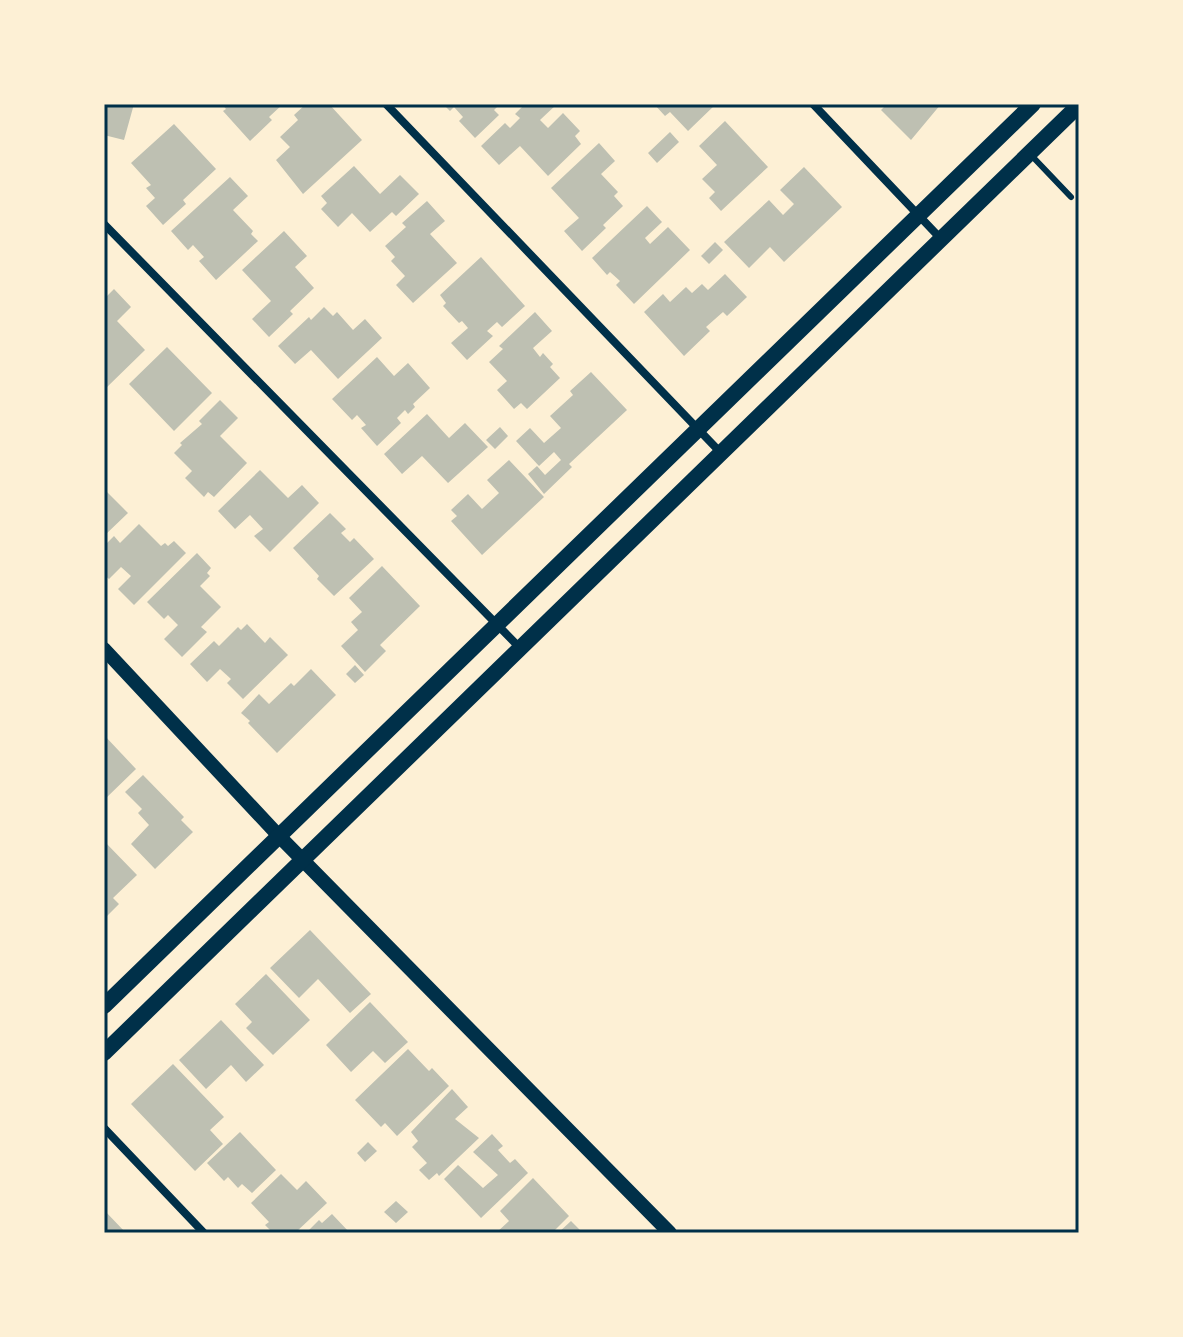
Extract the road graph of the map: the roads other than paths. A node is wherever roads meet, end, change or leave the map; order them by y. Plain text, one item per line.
1 (386, 104) edge
2 (813, 104) edge
3 (1033, 104) edge
4 (1079, 105) edge
5 (1030, 154) junction
6 (1071, 197) dead end
7 (919, 216) junction
8 (104, 224) edge
9 (943, 240) junction
10 (699, 430) junction
11 (721, 453) junction
12 (497, 624) junction
13 (104, 649) edge
14 (521, 649) junction
15 (278, 835) junction
16 (302, 859) junction
17 (104, 1006) edge
18 (104, 1053) edge
19 (104, 1128) edge
20 (204, 1233) edge
21 (670, 1233) edge

1 - 10 street
2 - 7 street
3 - 7 main road
4 - 5 main road
5 - 6 lane
5 - 9 main road
7 - 9 street
7 - 10 main road
8 - 12 street
9 - 11 main road
10 - 11 street
10 - 12 main road
11 - 14 main road
12 - 14 street
12 - 15 main road
13 - 15 street
14 - 16 main road
15 - 16 street
15 - 17 main road
16 - 18 main road
16 - 21 street
19 - 20 street

